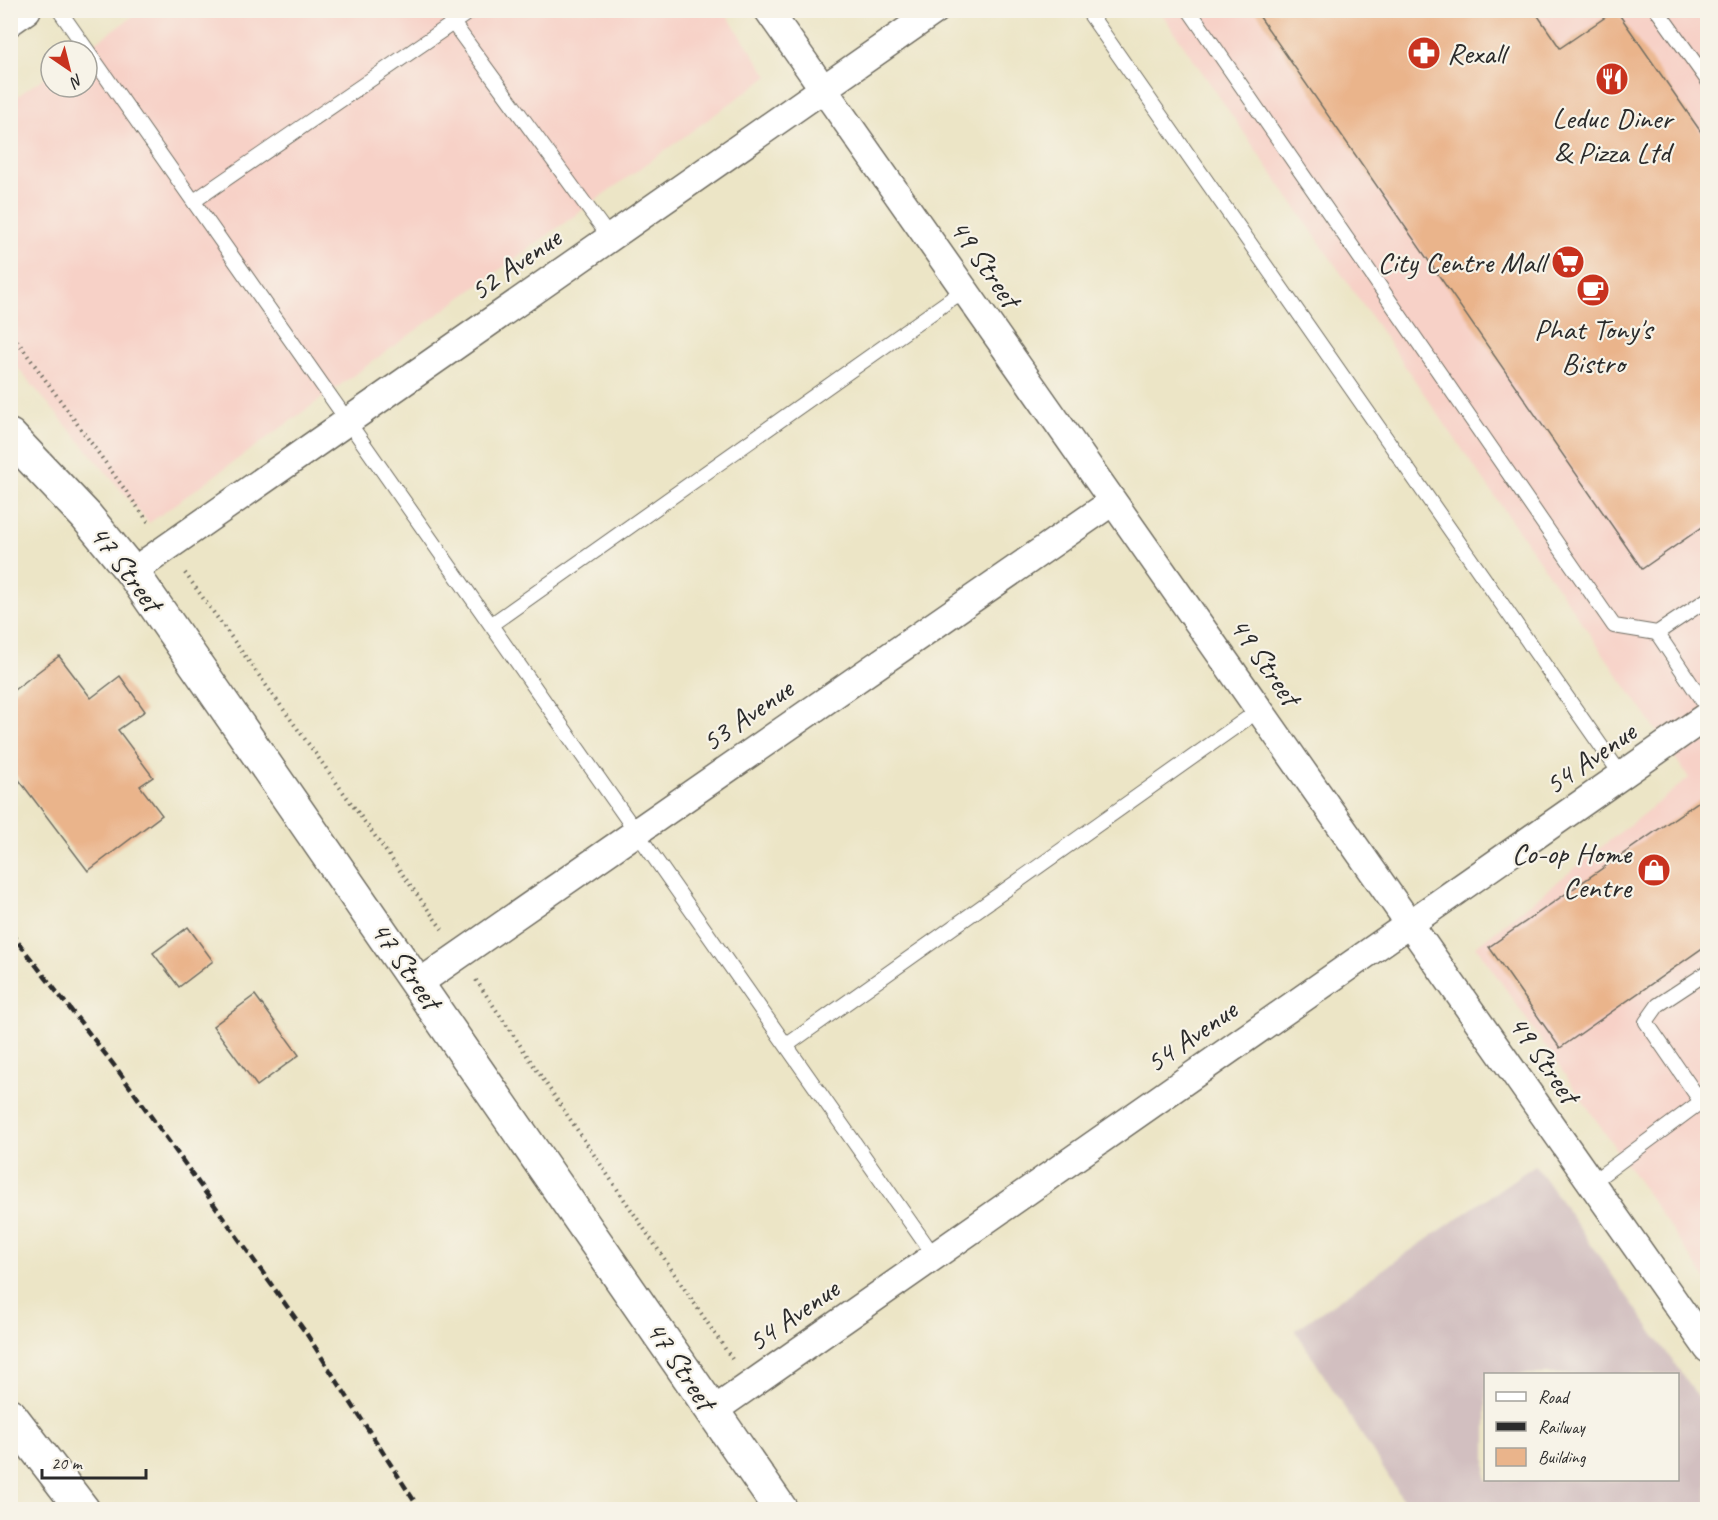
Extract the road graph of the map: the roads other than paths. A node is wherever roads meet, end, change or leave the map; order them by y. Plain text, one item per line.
1 (27, 10) edge
2 (59, 10) edge
3 (472, 10) edge
4 (768, 10) edge
5 (936, 10) edge
6 (1087, 10) edge
7 (1189, 10) edge
8 (1656, 10) edge
9 (10, 22) edge
10 (453, 23) junction
11 (1707, 81) edge
12 (824, 90) junction
13 (194, 201) junction
14 (610, 238) junction
15 (964, 290) junction
16 (349, 421) junction
17 (10, 436) edge
18 (1112, 501) junction
19 (132, 572) junction
20 (1707, 598) edge
21 (492, 624) junction
22 (1657, 633) junction
23 (1707, 708) edge
24 (1259, 710) junction
25 (1707, 715) edge
26 (1622, 776) junction
27 (638, 831) junction
28 (1410, 925) junction
29 (1707, 972) edge
30 (419, 983) junction
31 (787, 1045) junction
32 (1705, 1104) edge
33 (1591, 1183) junction
34 (934, 1256) junction
35 (1707, 1349) edge
36 (713, 1411) junction
37 (10, 1415) edge
38 (83, 1509) edge
39 (781, 1509) edge

1 - 9 street
2 - 13 lane
3 - 10 lane
4 - 12 street, 49 Street
5 - 12 street, 52 Avenue
6 - 26 lane
7 - 22 lane
8 - 11 lane
10 - 13 lane
10 - 14 lane
12 - 14 street, 52 Avenue
12 - 15 street, 49 Street
13 - 16 lane
14 - 16 street, 52 Avenue
15 - 18 street, 49 Street
15 - 21 lane
16 - 19 street, 52 Avenue
16 - 21 lane
17 - 19 street, 47 Street
18 - 24 street, 49 Street
18 - 27 street, 53 Avenue
19 - 30 street, 47 Street
20 - 22 lane
21 - 27 lane
22 - 23 lane
24 - 28 street, 49 Street
24 - 31 lane
25 - 26 street, 54 Avenue
26 - 28 street, 54 Avenue
27 - 30 street, 53 Avenue
27 - 31 lane
28 - 33 street, 49 Street
28 - 34 street, 54 Avenue
29 - 32 lane
30 - 36 street, 47 Street
31 - 34 lane
32 - 33 lane
33 - 35 street, 49 Street
34 - 36 street, 54 Avenue
36 - 39 street, 47 Street
37 - 38 street

